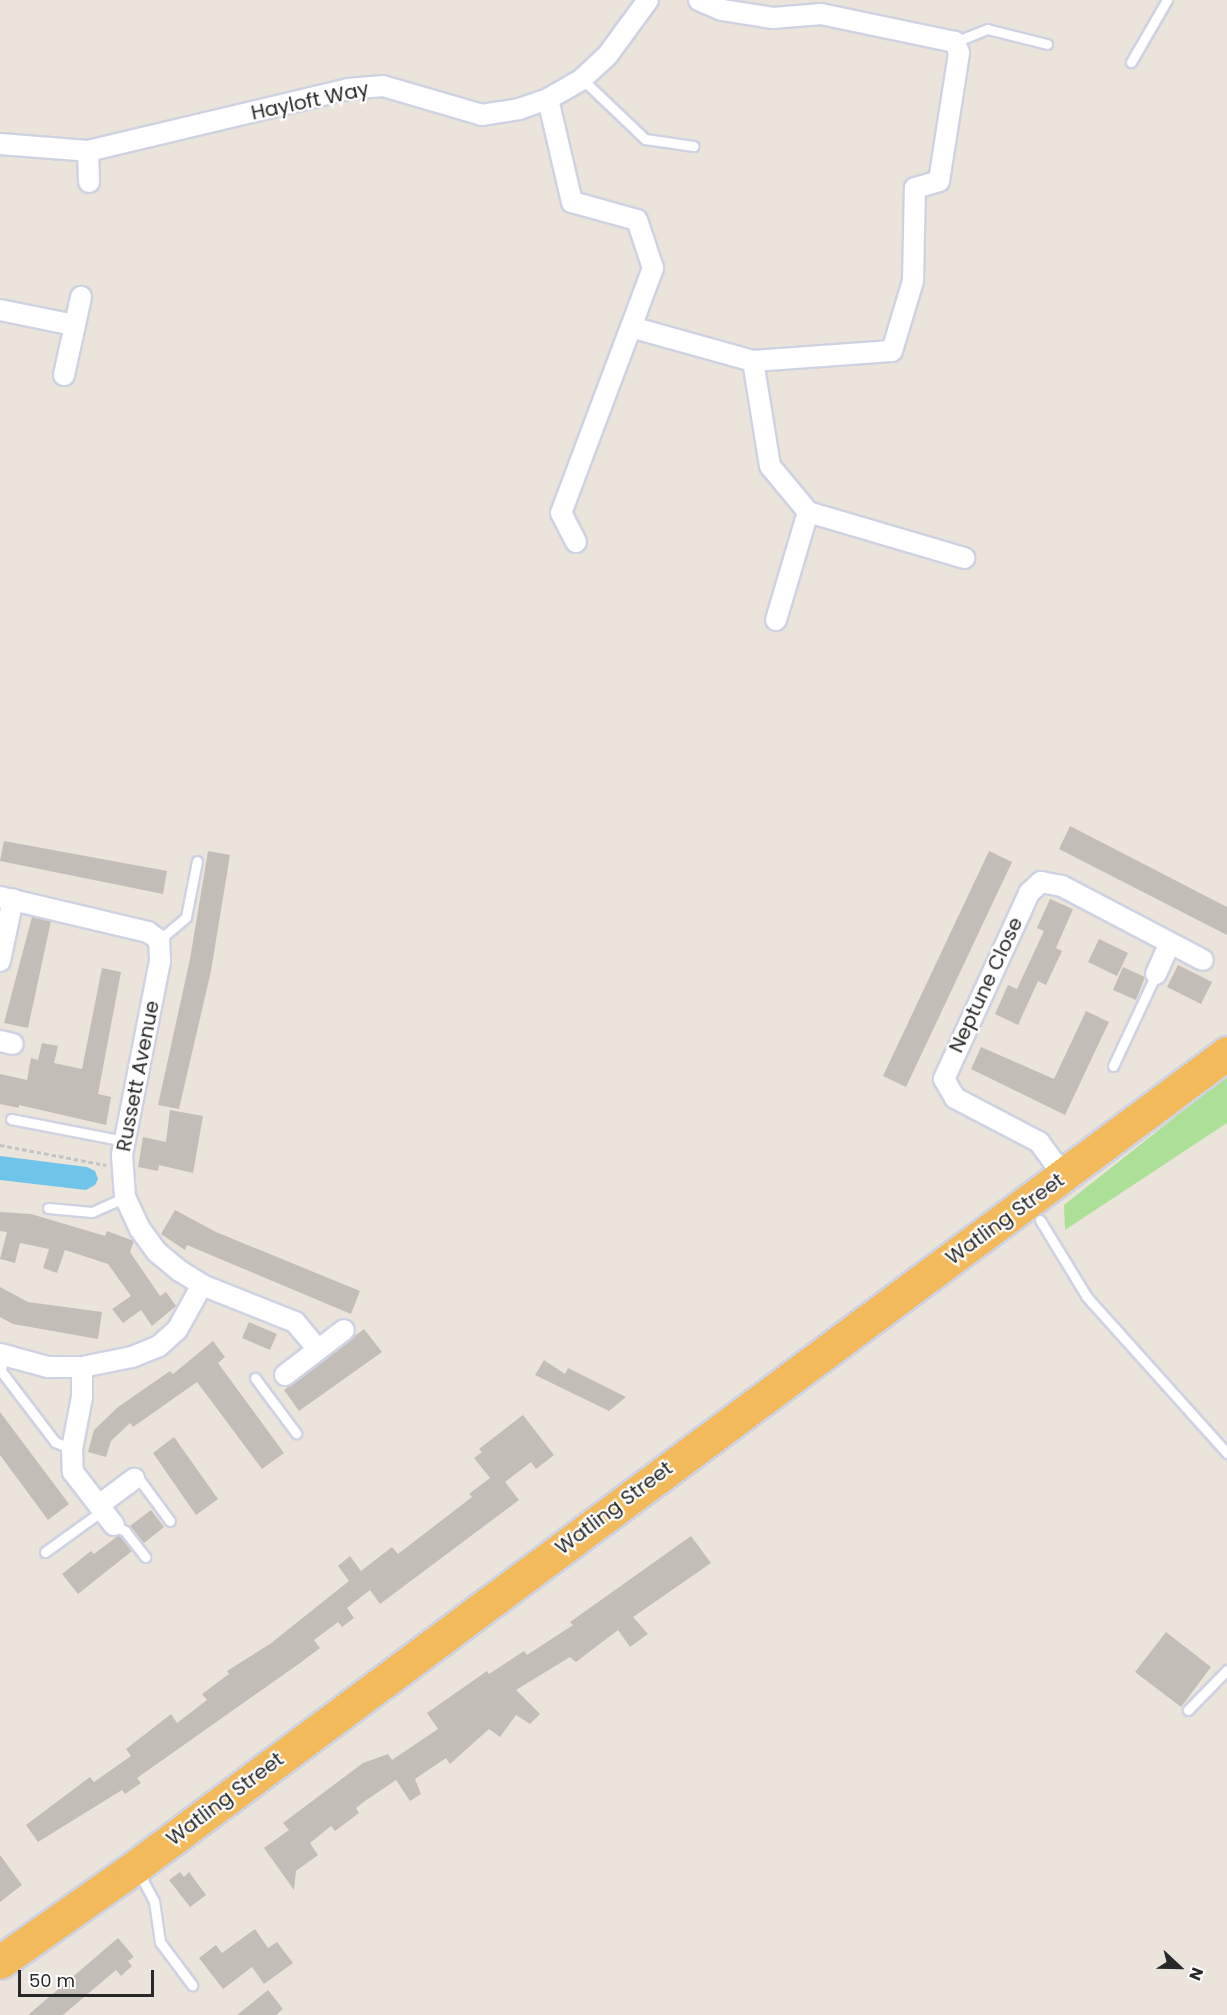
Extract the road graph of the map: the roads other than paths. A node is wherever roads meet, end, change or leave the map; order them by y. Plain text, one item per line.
1 (648, 0) edge
2 (699, 0) edge
3 (1167, 0) edge
4 (955, 42) junction
5 (1047, 44) dead end
6 (1131, 62) dead end
7 (582, 79) junction
8 (548, 99) junction
9 (0, 144) edge
10 (693, 146) dead end
11 (88, 151) junction
12 (89, 182) dead end
13 (81, 297) dead end
14 (0, 310) edge
15 (74, 325) junction
16 (631, 327) junction
17 (753, 360) junction
18 (64, 375) dead end
19 (808, 512) junction
20 (576, 542) dead end
21 (964, 558) dead end
22 (776, 620) dead end
23 (197, 861) dead end
24 (7, 898) edge
25 (159, 940) junction
26 (1170, 943) junction
27 (1203, 960) dead end
28 (0, 961) edge
29 (1156, 974) joint
30 (1227, 1053) edge
31 (1113, 1066) dead end
32 (11, 1119) dead end
33 (124, 1141) junction
34 (1064, 1176) junction
35 (125, 1197) junction
36 (48, 1208) dead end
37 (1040, 1220) dead end
38 (202, 1285) junction
39 (344, 1330) dead end
40 (318, 1349) junction
41 (1, 1354) edge
42 (82, 1366) junction
43 (255, 1378) dead end
44 (275, 1382) junction
45 (296, 1433) dead end
46 (72, 1449) junction
47 (1227, 1453) edge
48 (134, 1479) joint
49 (106, 1513) junction
50 (170, 1521) dead end
51 (45, 1552) dead end
52 (145, 1557) dead end
53 (1227, 1670) edge
54 (1188, 1710) dead end
55 (135, 1867) junction
56 (0, 1962) edge
57 (192, 1985) dead end

1 - 7 street, Hayloft Way
2 - 4 street
3 - 6 lane
4 - 5 lane
4 - 17 street
7 - 8 street, Hayloft Way
7 - 10 lane
8 - 11 street, Hayloft Way
8 - 16 street
9 - 11 street, Hayloft Way
11 - 12 street
13 - 15 street
14 - 15 street
15 - 18 street
16 - 17 street
16 - 20 street
17 - 19 street
19 - 21 street
19 - 22 street
23 - 25 lane
24 - 25 street
24 - 28 street
25 - 33 street, Russett Avenue
26 - 27 street, Neptune Close
26 - 29 street
26 - 34 street, Neptune Close
29 - 31 lane
30 - 34 highway, Watling Street
32 - 33 lane
33 - 35 street, Russett Avenue
34 - 55 highway, Watling Street
35 - 36 lane
35 - 38 street, Russett Avenue
37 - 47 lane
38 - 40 street, Russett Avenue
38 - 42 street
39 - 40 street
40 - 44 street
41 - 42 street
41 - 46 lane
42 - 46 street
43 - 44 lane
44 - 45 lane
46 - 49 street
48 - 49 street
48 - 50 lane
49 - 51 lane
49 - 52 lane
53 - 54 lane
55 - 56 highway, Watling Street
55 - 57 lane

